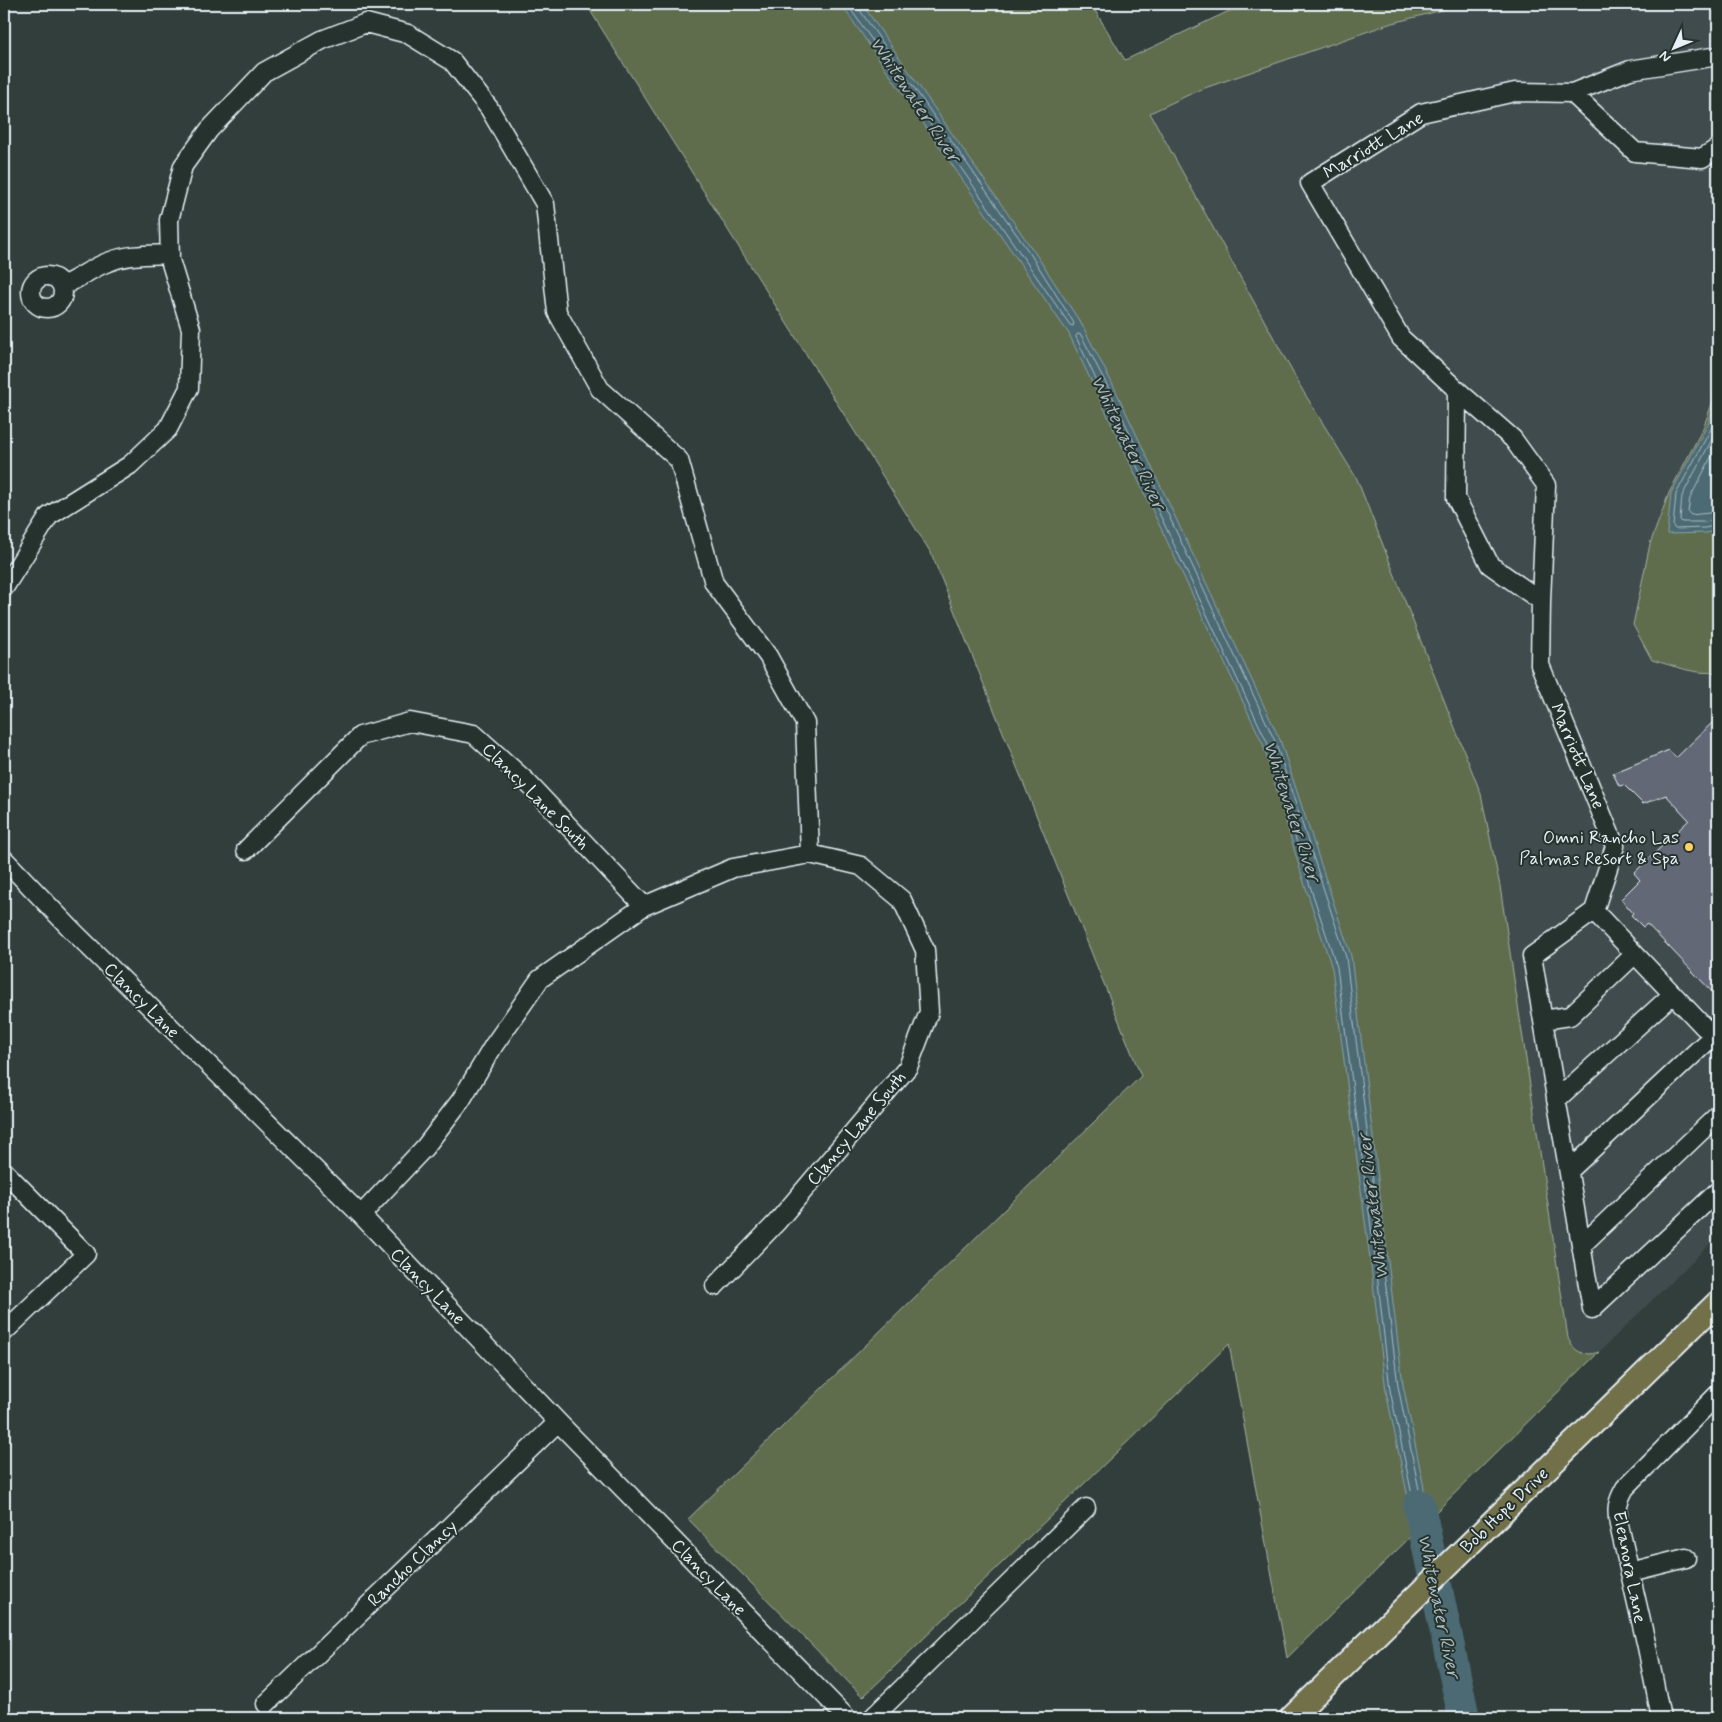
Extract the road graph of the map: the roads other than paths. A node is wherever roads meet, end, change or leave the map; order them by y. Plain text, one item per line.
1 (1718, 56) edge
2 (1572, 93) junction
3 (1718, 148) edge
4 (170, 254) junction
5 (62, 286) dead end
6 (1457, 390) junction
7 (4, 588) edge
8 (1541, 602) junction
9 (246, 850) dead end
10 (810, 854) junction
11 (5, 864) edge
12 (644, 906) junction
13 (1594, 911) junction
14 (1635, 954) junction
15 (1673, 994) junction
16 (1543, 1020) junction
17 (1716, 1036) edge
18 (1556, 1100) junction
19 (1718, 1114) edge
20 (4, 1171) edge
21 (1568, 1171) junction
22 (1718, 1191) edge
23 (361, 1215) junction
24 (1581, 1246) junction
25 (714, 1286) dead end
26 (1718, 1302) edge
27 (4, 1332) edge
28 (1718, 1394) edge
29 (558, 1422) junction
30 (1086, 1508) dead end
31 (1686, 1558) dead end
32 (1630, 1572) junction
33 (266, 1704) dead end
34 (847, 1718) edge
35 (872, 1718) edge
36 (1290, 1718) edge
37 (1661, 1718) edge

1 - 2 street, Marriott Lane
2 - 3 street
2 - 6 street, Marriott Lane
4 - 5 street
4 - 7 street
4 - 10 street
6 - 8 street
6 - 8 street, Marriott Lane
8 - 13 street, Marriott Lane
9 - 12 street, Clancy Lane South
10 - 12 street, Clancy Lane South
10 - 25 street, Clancy Lane South
11 - 23 street, Clancy Lane
12 - 23 street, Clancy Lane South
13 - 14 street
13 - 16 street
14 - 15 street
14 - 16 street
15 - 17 street
15 - 18 street
16 - 18 street
17 - 21 street
18 - 21 street
19 - 24 street
20 - 27 street
21 - 24 street
22 - 24 street
23 - 29 street, Clancy Lane
26 - 36 main road, Bob Hope Drive
28 - 32 street, Eleanora Lane
29 - 33 street, Rancho Clancy
29 - 34 street, Clancy Lane
30 - 35 street
31 - 32 street
32 - 37 street, Eleanora Lane

